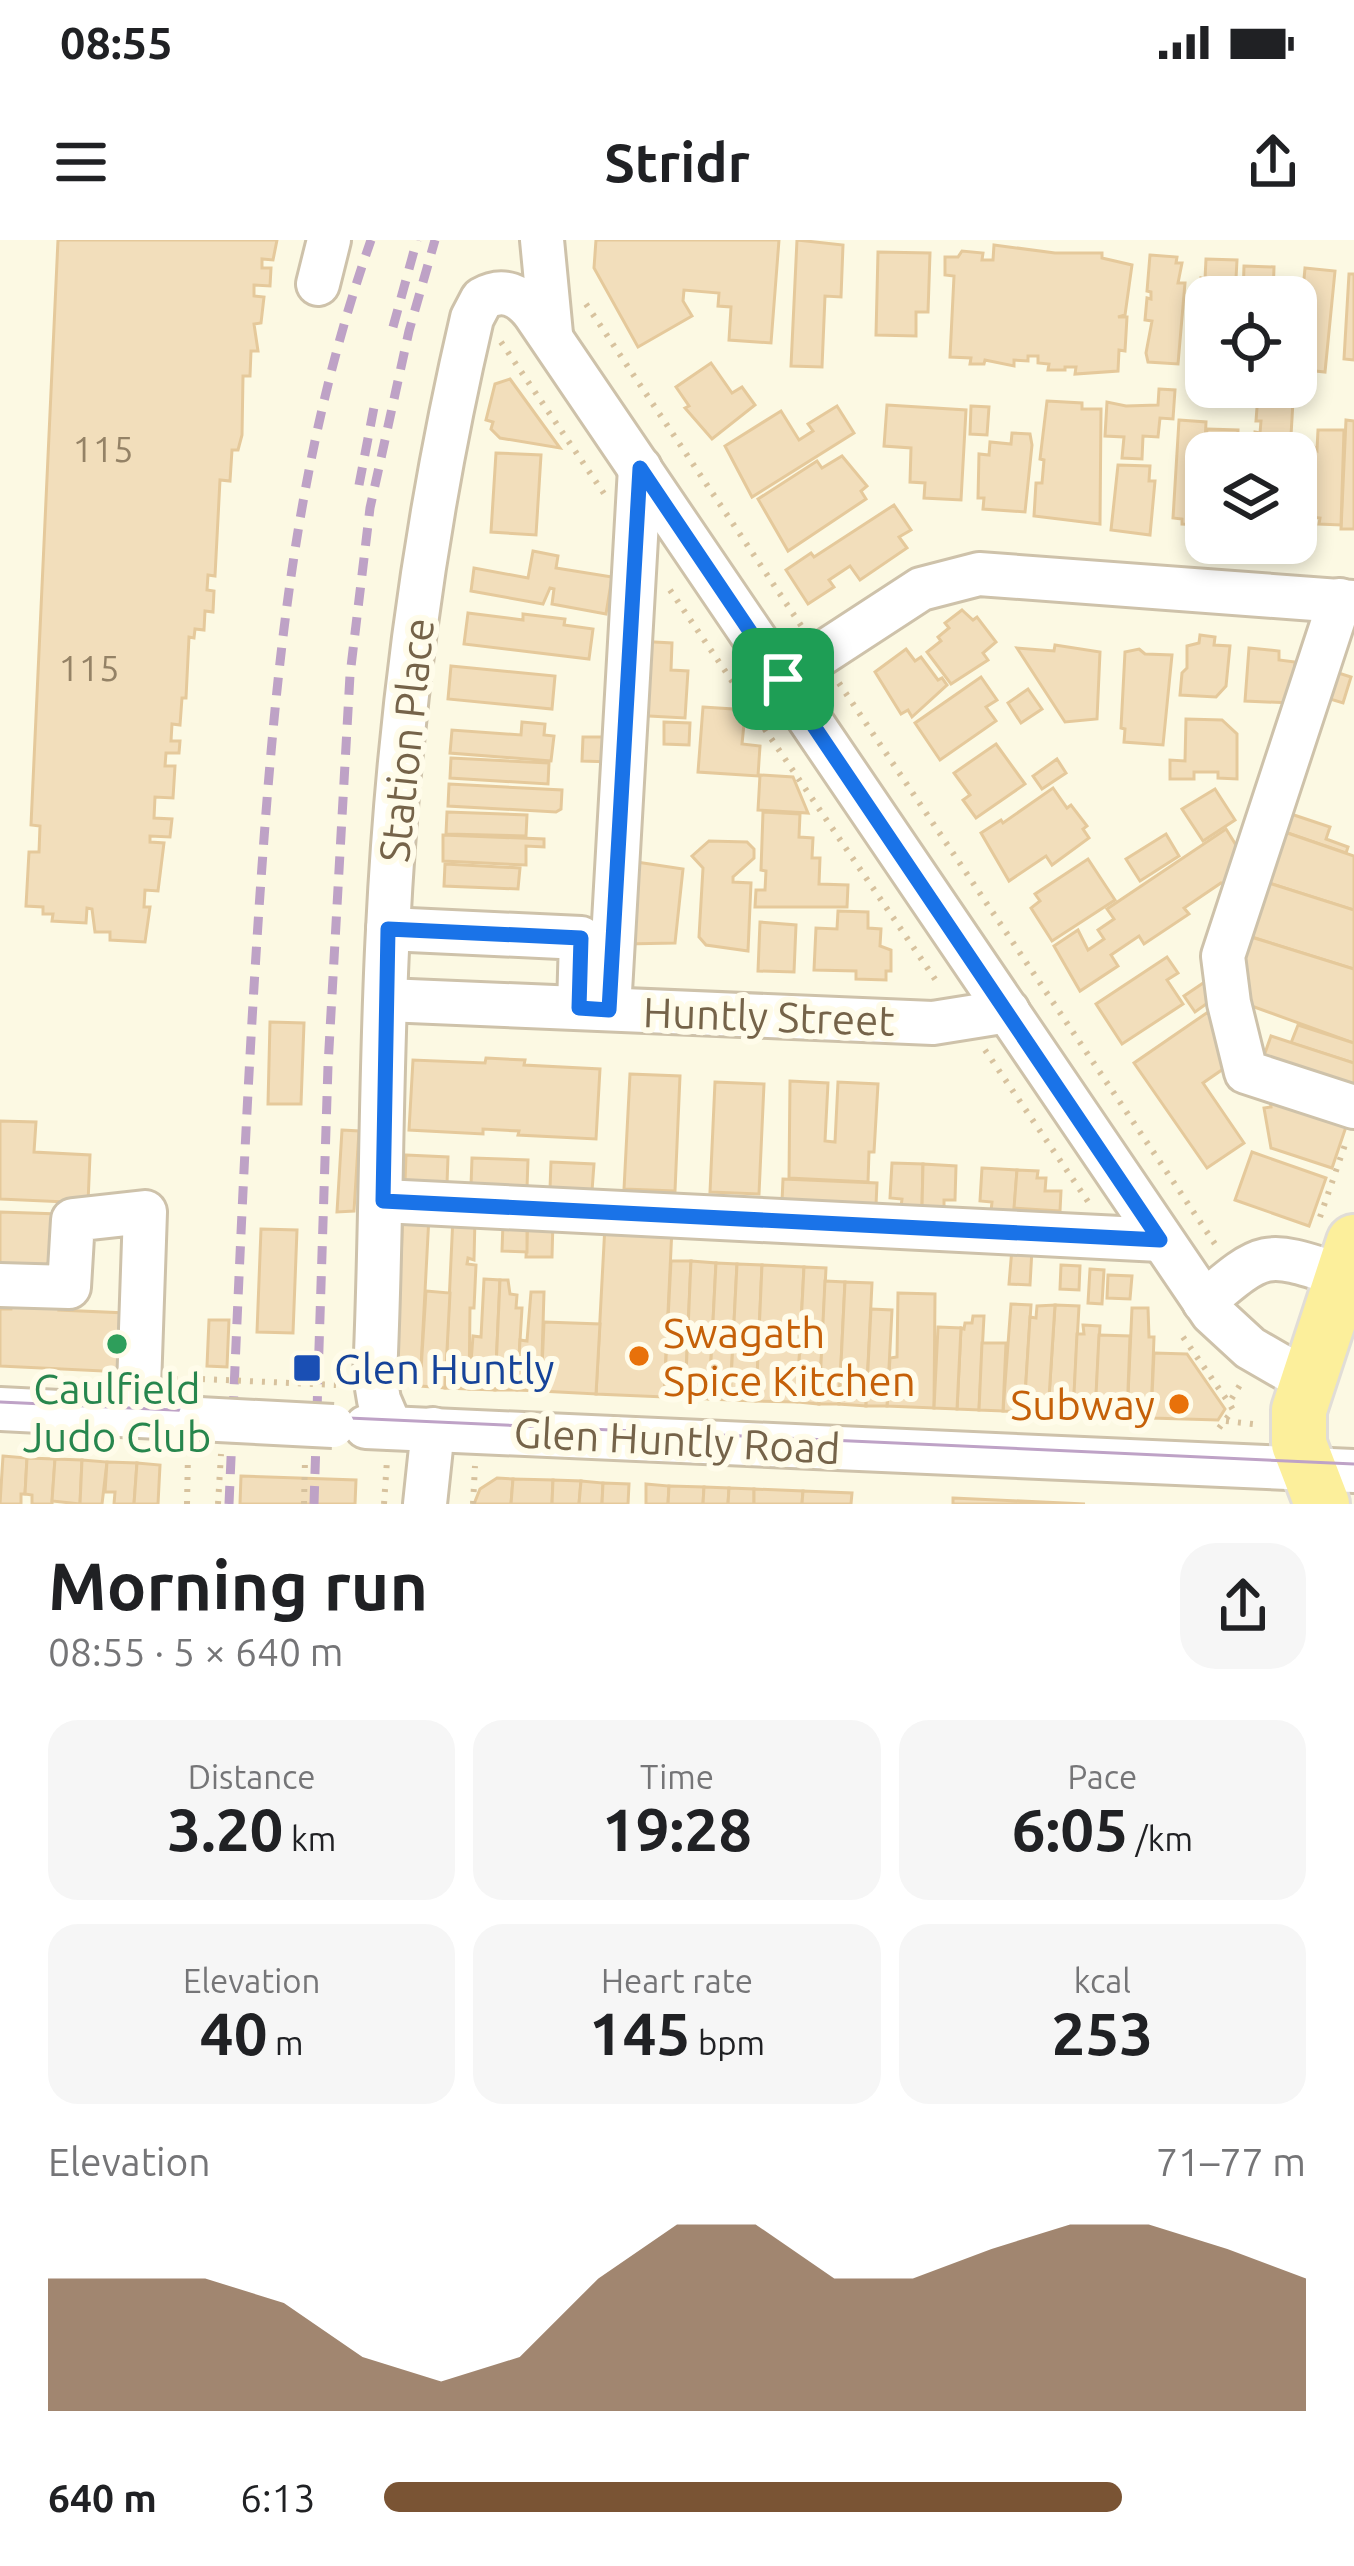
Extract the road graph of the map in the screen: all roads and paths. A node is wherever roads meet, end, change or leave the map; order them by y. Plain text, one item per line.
1 (329, 240) edge
2 (542, 240) edge
3 (318, 284) dead end
4 (582, 299) dead end
5 (500, 311) junction
6 (551, 337) junction
7 (640, 468) junction
8 (636, 541) junction
9 (1347, 601) edge
10 (820, 654) junction
11 (783, 679) junction
12 (388, 929) junction
13 (386, 1000) junction
14 (594, 1009) junction
15 (1008, 1011) junction
16 (963, 1020) junction
17 (1354, 1107) edge
18 (383, 1201) junction
19 (1112, 1235) junction
20 (1160, 1240) junction
21 (1348, 1259) edge
22 (0, 1285) edge
23 (1205, 1302) junction
24 (1306, 1381) junction
25 (1228, 1402) dead end
26 (0, 1409) edge
27 (138, 1416) junction
28 (203, 1418) junction
29 (325, 1422) junction
30 (399, 1439) junction
31 (475, 1462) dead end
32 (1328, 1481) edge
33 (384, 1503) edge
34 (187, 1504) edge
35 (218, 1504) edge
36 (304, 1504) edge
37 (425, 1504) edge
38 (472, 1504) edge

1 - 3 street
2 - 6 street
4 - 10 path
5 - 6 street
5 - 8 path
5 - 12 street, Station Place
6 - 7 street
7 - 8 street
7 - 11 street
8 - 14 street
8 - 16 path
9 - 10 street
9 - 17 street
10 - 11 street
10 - 23 path
11 - 15 street
12 - 13 street, Station Place
12 - 14 street
13 - 14 street, Huntly Street
13 - 18 street, Station Place
14 - 16 street, Huntly Street
15 - 16 street, Huntly Street
15 - 20 street
16 - 19 path
18 - 19 street
18 - 30 street, Station Place
19 - 20 street
20 - 23 street
21 - 23 street
21 - 24 main road
22 - 27 street
23 - 24 street
23 - 25 path
24 - 32 main road
26 - 27 street, Glen Huntly Road
27 - 28 street, Glen Huntly Road
28 - 29 street, Glen Huntly Road, bridge
28 - 29 path, bridge
28 - 34 path
28 - 35 path
29 - 30 street, Glen Huntly Road
29 - 36 path
30 - 32 street, Glen Huntly Road
30 - 33 path
30 - 37 street
31 - 38 path

